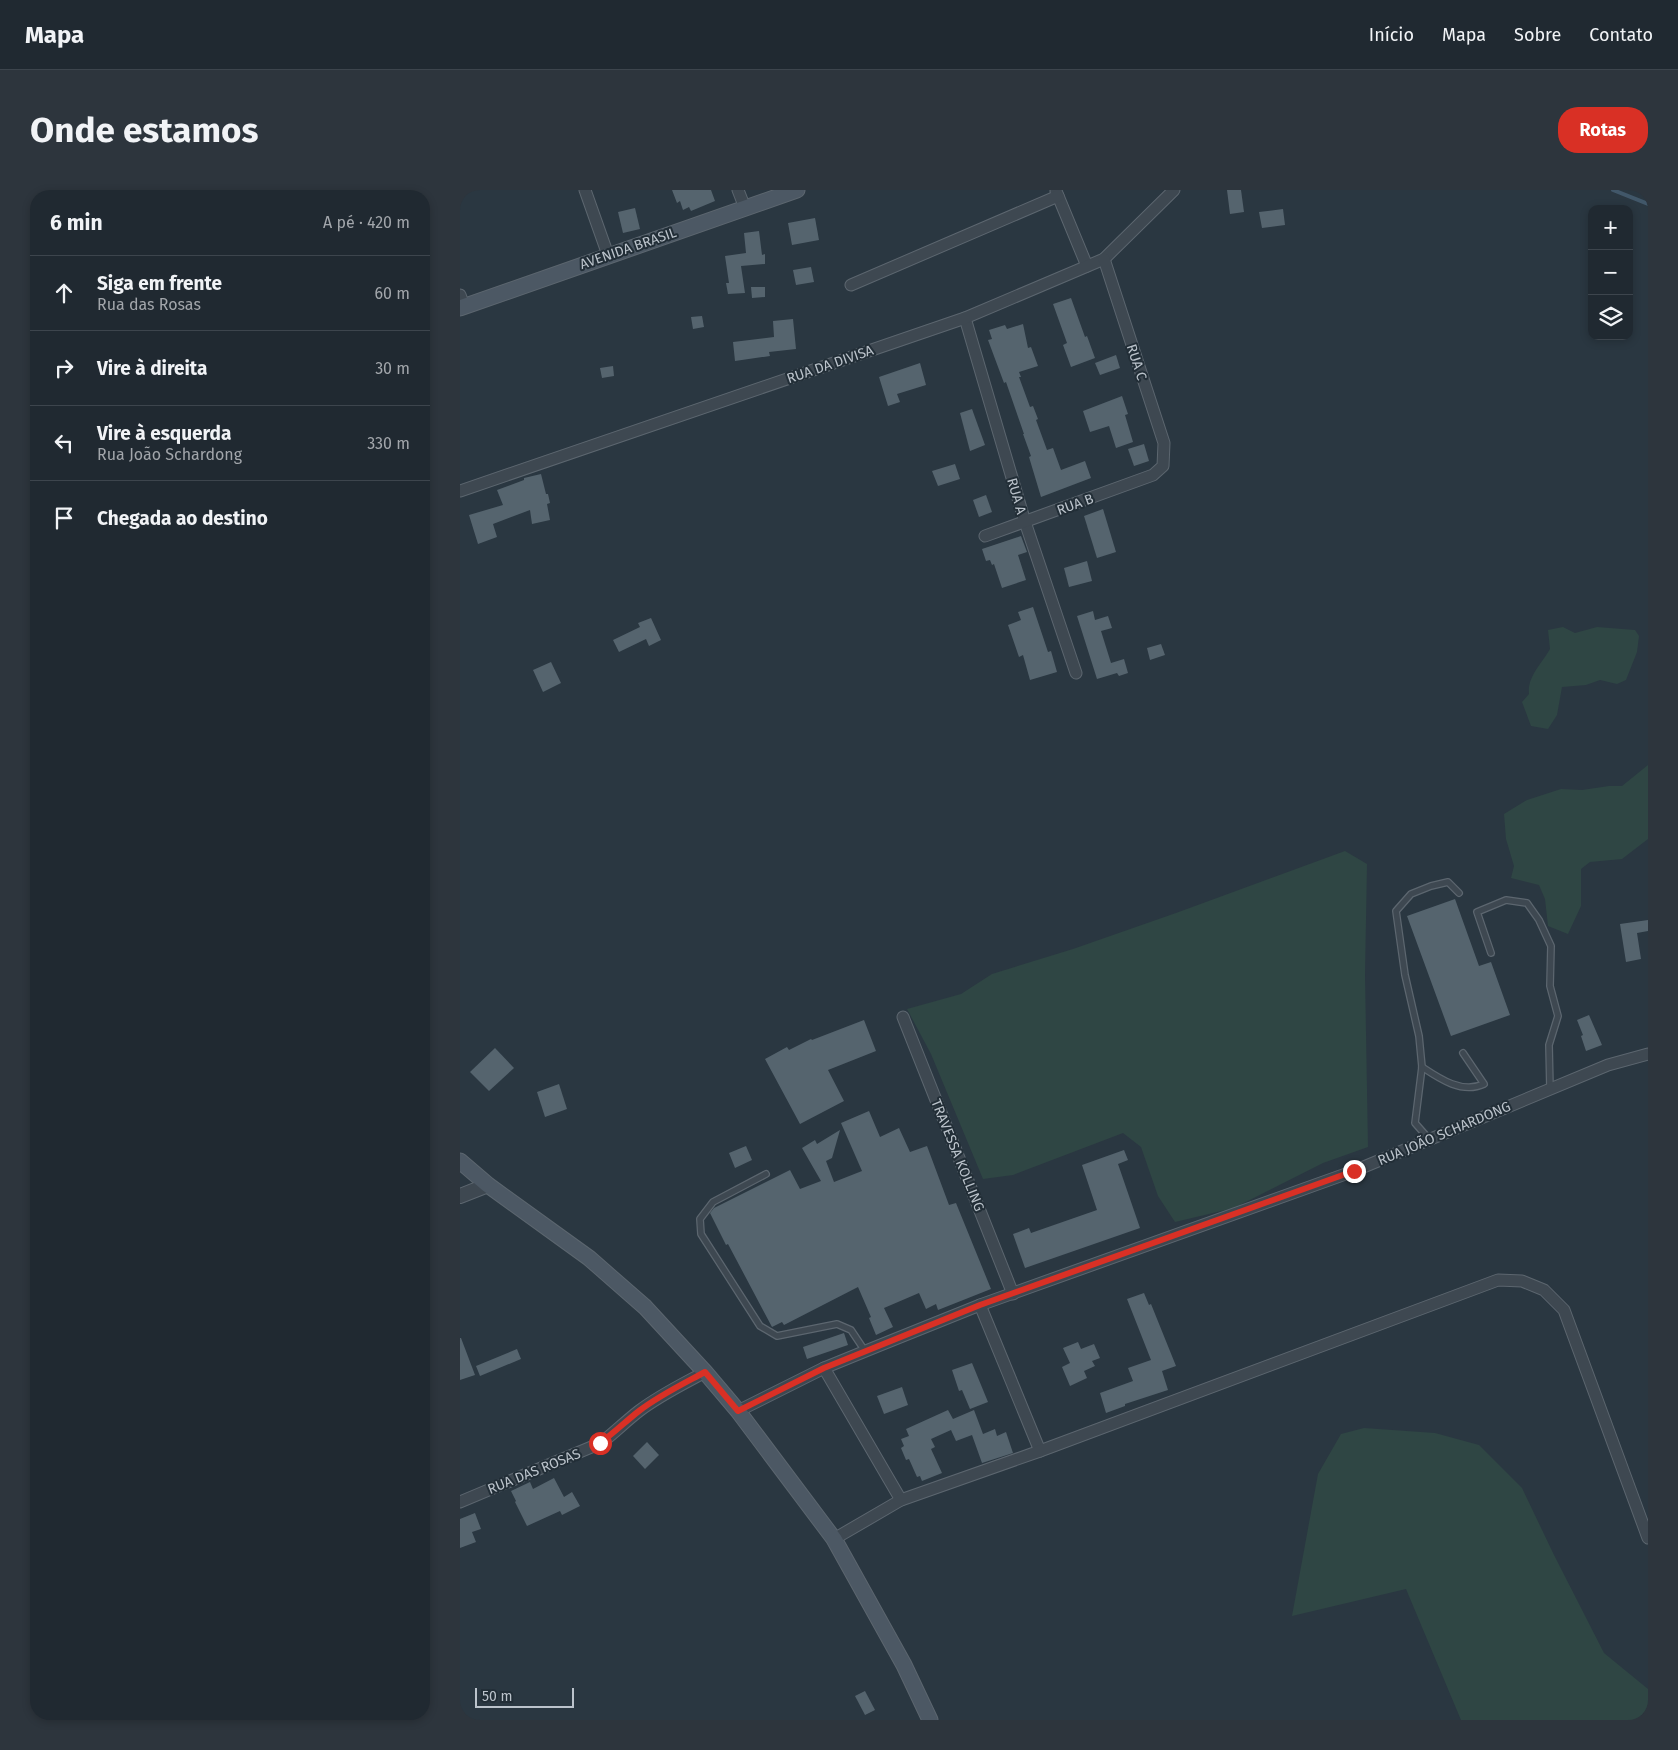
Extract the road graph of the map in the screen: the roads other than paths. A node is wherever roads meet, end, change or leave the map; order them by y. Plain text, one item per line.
1 (585, 190) edge
2 (738, 190) edge
3 (797, 190) edge
4 (1174, 190) edge
5 (1057, 193) edge
6 (745, 208) junction
7 (608, 255) junction
8 (1104, 259) junction
9 (1087, 266) junction
10 (851, 285) dead end
11 (461, 303) edge
12 (965, 318) junction
13 (1162, 466) joint
14 (460, 491) edge
15 (1025, 522) junction
16 (986, 536) dead end
17 (1076, 673) dead end
18 (1459, 893) dead end
19 (1491, 953) dead end
20 (903, 1017) dead end
21 (1463, 1053) dead end
22 (1648, 1054) edge
23 (1422, 1067) junction
24 (1550, 1089) junction
25 (1429, 1140) junction
26 (460, 1161) edge
27 (766, 1174) dead end
28 (488, 1184) junction
29 (460, 1196) edge
30 (1013, 1294) junction
31 (980, 1305) junction
32 (865, 1351) junction
33 (824, 1368) junction
34 (705, 1372) junction
35 (738, 1411) junction
36 (1040, 1451) junction
37 (901, 1500) junction
38 (460, 1502) edge
39 (1648, 1538) edge
40 (834, 1539) junction
41 (930, 1720) edge

1 - 7 street
2 - 6 street
3 - 6 main road, AVENIDA BRASIL
4 - 8 street, RUA DA DIVISA
5 - 9 street
5 - 10 street
6 - 7 main road, AVENIDA BRASIL
7 - 11 main road, AVENIDA BRASIL
8 - 9 street, RUA DA DIVISA
8 - 13 street, RUA C
9 - 12 street, RUA DA DIVISA
12 - 14 street, RUA DA DIVISA
12 - 15 street, RUA A
13 - 15 street, RUA B
15 - 16 street, RUA B
15 - 17 street, RUA A
18 - 23 lane
19 - 24 lane
20 - 30 street, TRAVESSA KOLLING
21 - 23 lane
22 - 24 street, RUA JOÃO SCHARDONG
23 - 25 lane
24 - 25 street, RUA JOÃO SCHARDONG
25 - 30 street, RUA JOÃO SCHARDONG
26 - 28 main road
27 - 32 lane
28 - 29 street
28 - 34 main road
30 - 31 street, RUA JOÃO SCHARDONG
31 - 32 street, RUA JOÃO SCHARDONG
31 - 36 street
32 - 33 street, RUA JOÃO SCHARDONG
33 - 35 street, RUA JOÃO SCHARDONG
33 - 37 street
34 - 35 main road
34 - 38 street, RUA DAS ROSAS
35 - 40 main road
36 - 37 street
36 - 39 street
37 - 40 street
40 - 41 main road

